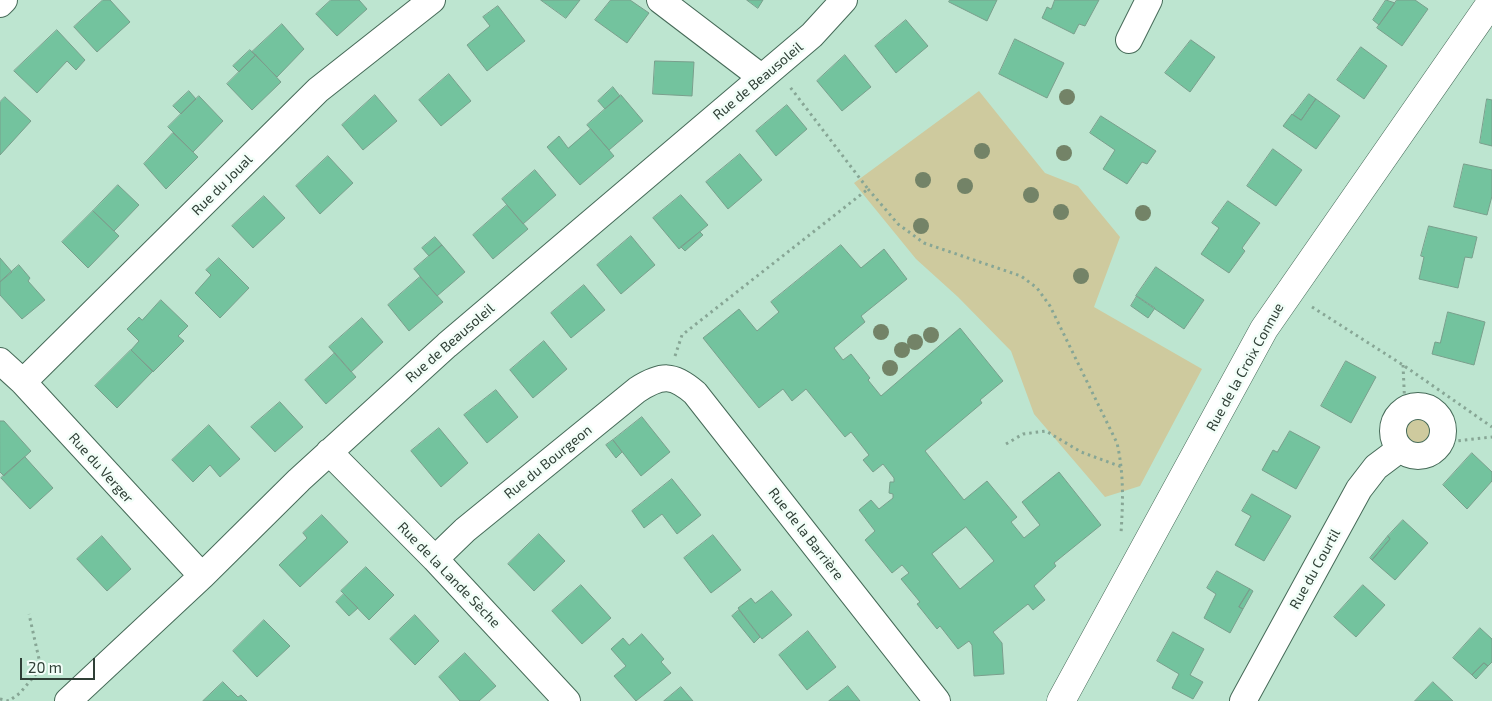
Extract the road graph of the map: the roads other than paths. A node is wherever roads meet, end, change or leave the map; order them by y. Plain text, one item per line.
1 (4, 0) edge
2 (432, 0) edge
3 (660, 0) edge
4 (844, 0) edge
5 (1149, 0) edge
6 (1492, 1) edge
7 (0, 4) edge
8 (1129, 40) dead end
9 (768, 72) junction
10 (0, 360) edge
11 (668, 377) joint
12 (23, 382) junction
13 (1400, 449) junction
14 (329, 452) junction
15 (435, 560) junction
16 (202, 576) junction
17 (68, 701) edge
18 (567, 701) edge
19 (937, 701) edge
20 (1061, 701) edge
21 (1243, 701) edge

1 - 7 street
2 - 12 street, Rue du Joual
3 - 9 street
4 - 9 street, Rue de Beausoleil
5 - 8 street
6 - 20 main road, Rue de la Croix Connue
9 - 14 street, Rue de Beausoleil
10 - 12 street, Rue du Verger
11 - 15 street, Rue du Bourgeon
11 - 19 street, Rue de la Barrière
12 - 16 street, Rue du Verger
13 - 13 street
13 - 21 street, Rue du Courtil
14 - 15 street, Rue de la Lande Sèche
14 - 16 street, Rue de Beausoleil
15 - 18 street, Rue de la Lande Sèche
16 - 17 street, Rue de Beausoleil

